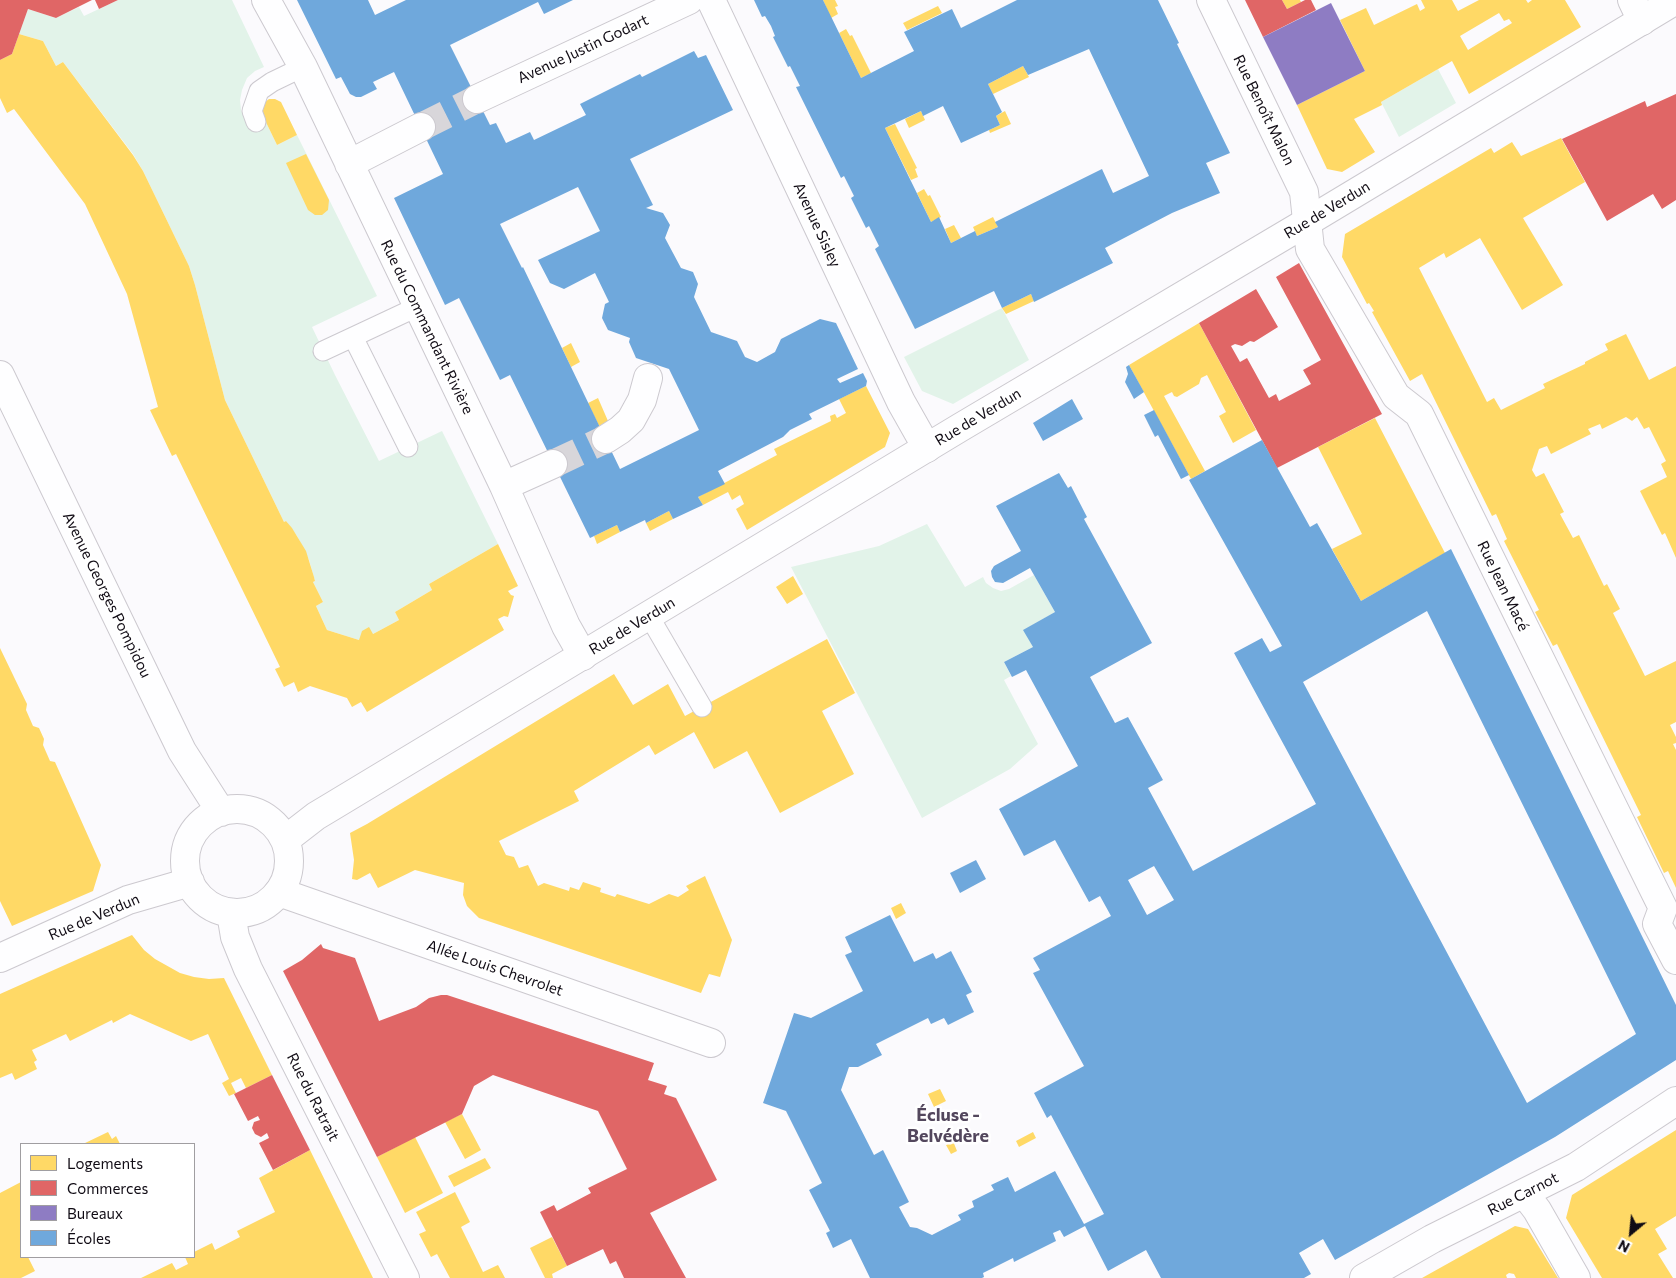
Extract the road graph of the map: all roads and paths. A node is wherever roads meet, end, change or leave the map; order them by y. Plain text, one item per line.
1 (266, 0) edge
2 (689, 0) edge
3 (711, 0) edge
4 (1210, 0) edge
5 (1676, 0) edge
6 (1637, 10) edge
7 (303, 67) junction
8 (477, 99) tunnel mouth
9 (256, 122) dead end
10 (420, 127) tunnel mouth
11 (349, 164) junction
12 (1307, 222) junction
13 (417, 307) junction
14 (353, 337) junction
15 (323, 351) dead end
16 (0, 375) edge
17 (648, 378) dead end
18 (606, 439) tunnel mouth
19 (408, 447) dead end
20 (927, 448) junction
21 (553, 464) tunnel mouth
22 (504, 486) junction
23 (649, 616) junction
24 (583, 656) junction
25 (702, 707) dead end
26 (221, 812) junction
27 (285, 840) junction
28 (190, 882) junction
29 (279, 892) junction
30 (231, 913) junction
31 (0, 958) edge
32 (1676, 960) edge
33 (711, 1043) dead end
34 (1676, 1101) edge
35 (1524, 1193) junction
36 (405, 1278) edge
37 (1364, 1278) edge
38 (1576, 1278) edge

1 - 7 street, Rue du Commandant Rivière
2 - 8 street, Avenue Justin Godart
3 - 20 street, Avenue Sisley
4 - 12 street, Rue Benoît Malon
5 - 6 street, Rue de Verdun
6 - 12 street, Rue de Verdun
7 - 9 lane
7 - 11 street, Rue du Commandant Rivière
10 - 11 street
11 - 13 street, Rue du Commandant Rivière
12 - 20 street, Rue de Verdun
12 - 32 street, Rue Jean Macé
13 - 14 lane
13 - 22 street, Rue du Commandant Rivière
14 - 15 lane
14 - 19 lane
16 - 26 street, Avenue Georges Pompidou
17 - 18 street
20 - 23 street, Rue de Verdun
21 - 22 street
22 - 24 street, Rue du Commandant Rivière
23 - 24 street, Rue de Verdun
23 - 25 lane
24 - 27 street, Rue de Verdun
26 - 27 street
26 - 28 street
27 - 29 street
28 - 30 street
28 - 31 street, Rue de Verdun
29 - 30 street
29 - 33 street, Allée Louis Chevrolet
30 - 36 street, Rue du Ratrait
34 - 35 street, Rue Carnot
35 - 37 street, Rue Carnot
35 - 38 street

